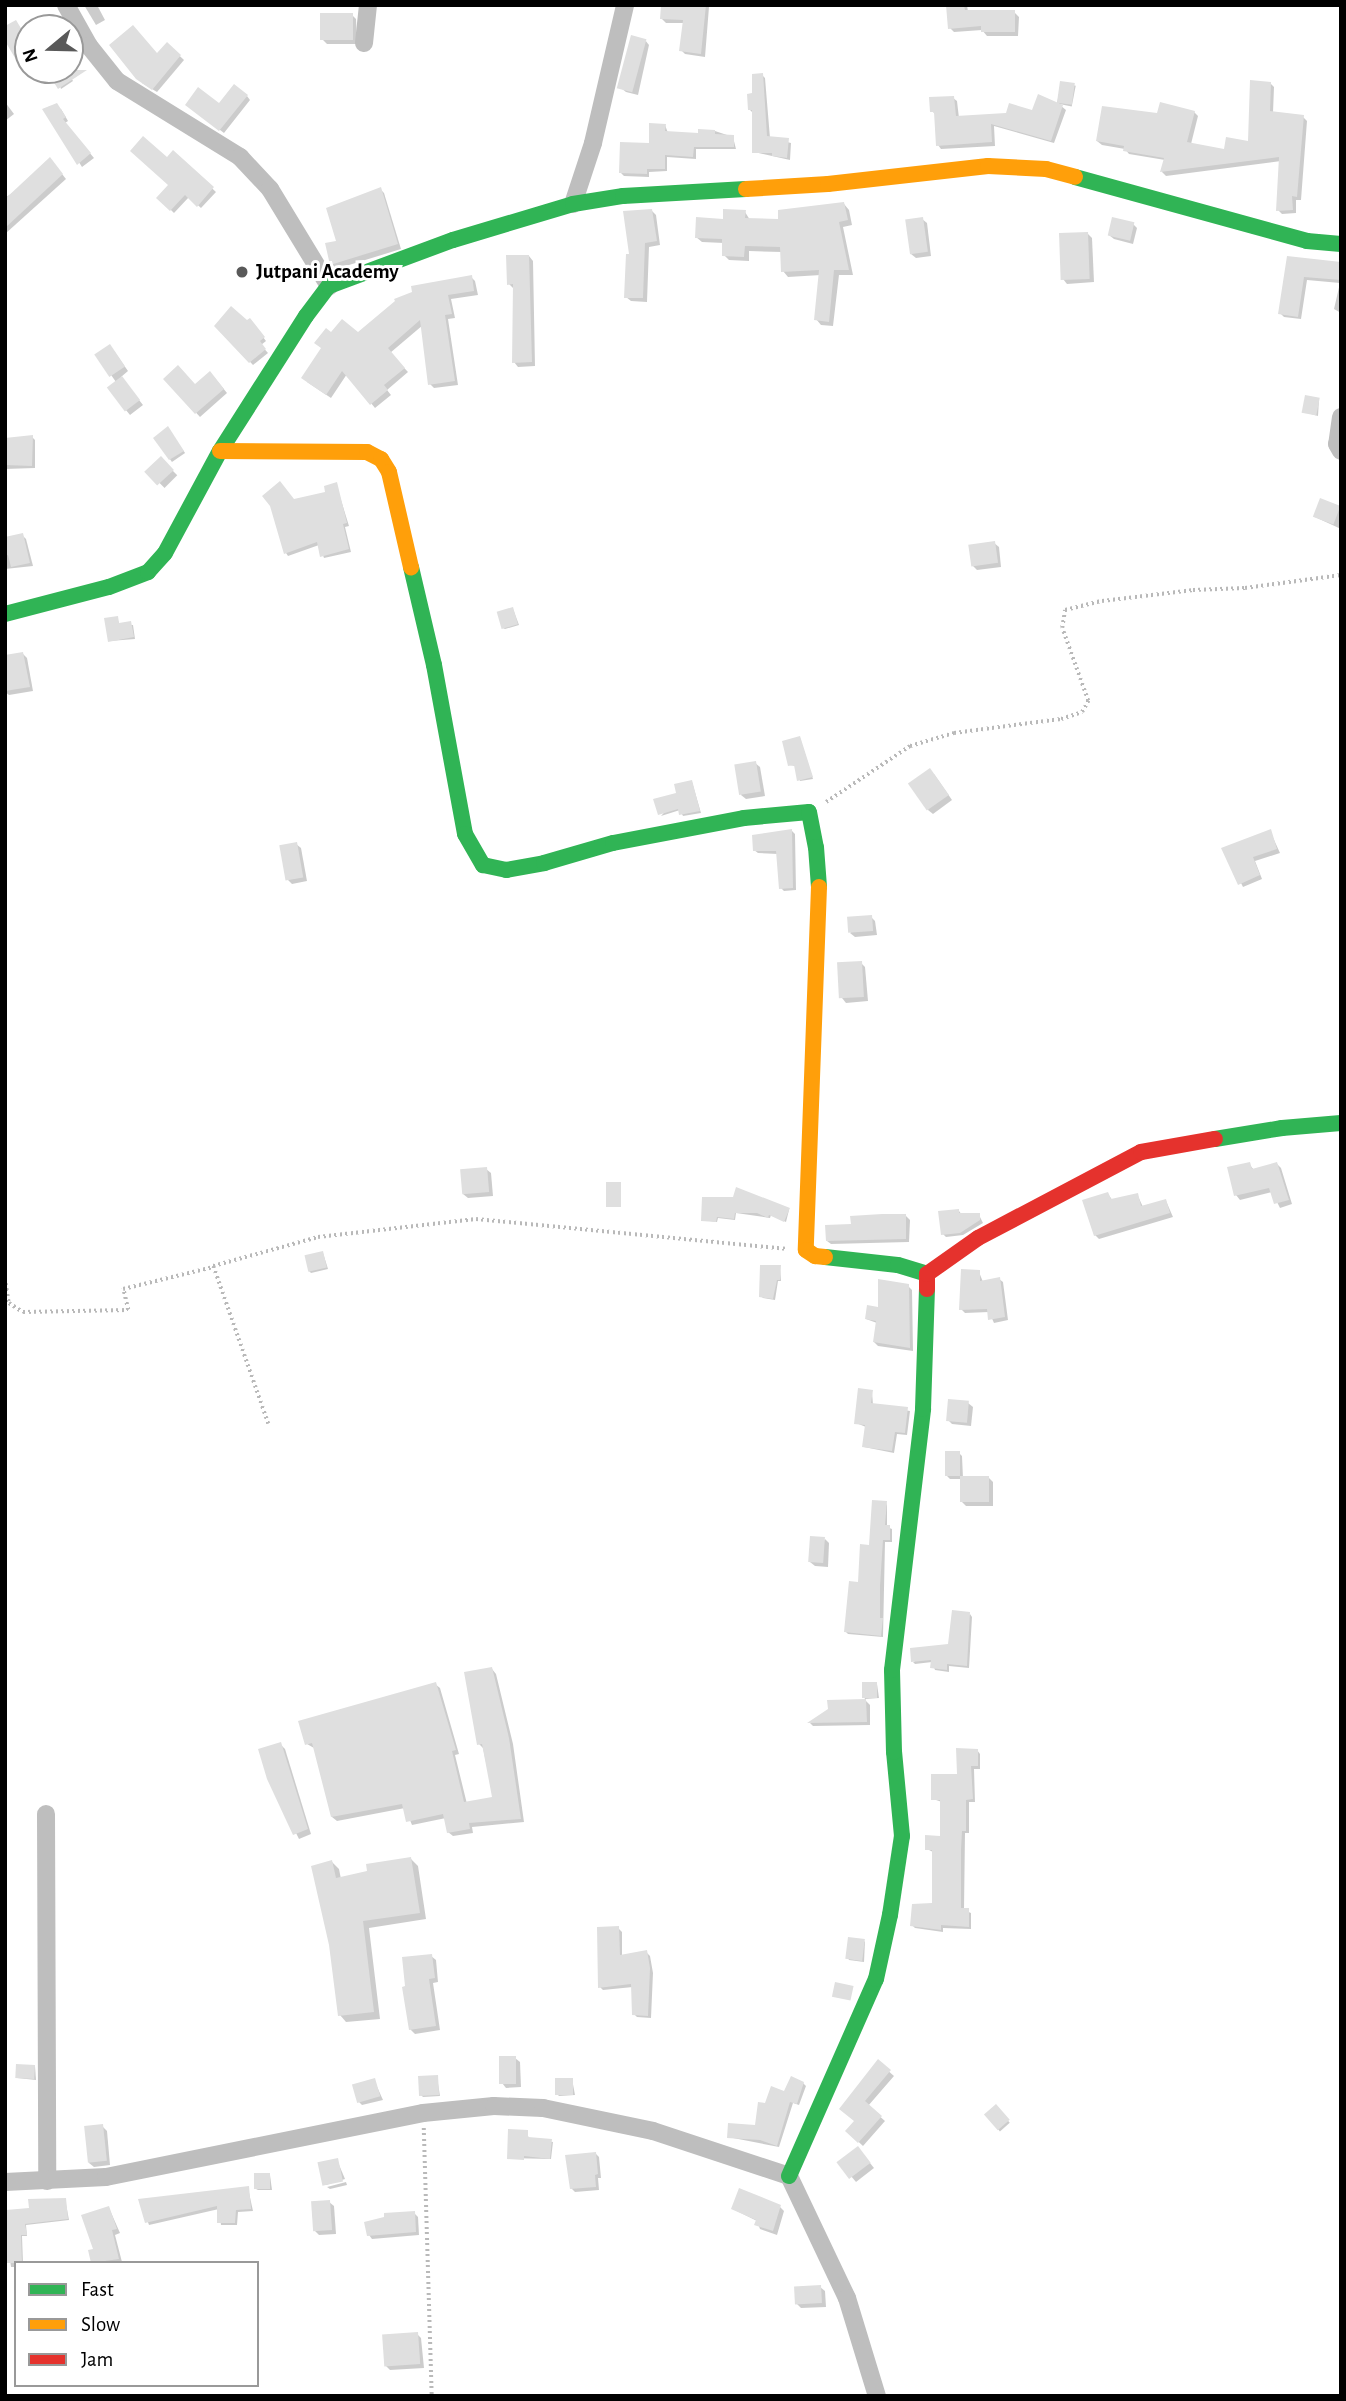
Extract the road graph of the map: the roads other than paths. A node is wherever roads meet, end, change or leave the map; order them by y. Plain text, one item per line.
1 (66, 5) edge
2 (368, 5) edge
3 (625, 5) edge
4 (364, 43) dead end
5 (573, 204) junction
6 (1341, 244) edge
7 (329, 286) junction
8 (1341, 416) edge
9 (220, 451) junction
10 (1341, 451) edge
11 (5, 614) edge
12 (1341, 1123) edge
13 (928, 1274) junction
14 (46, 1814) dead end
15 (789, 2176) junction
16 (47, 2181) junction
17 (5, 2182) edge
18 (877, 2396) edge

1 - 7 street
2 - 4 street
3 - 5 street
5 - 6 street
5 - 7 street
7 - 9 street
8 - 10 street
9 - 11 street
9 - 13 street
12 - 13 street
13 - 15 street
14 - 16 street
15 - 16 street
15 - 18 street
16 - 17 street

